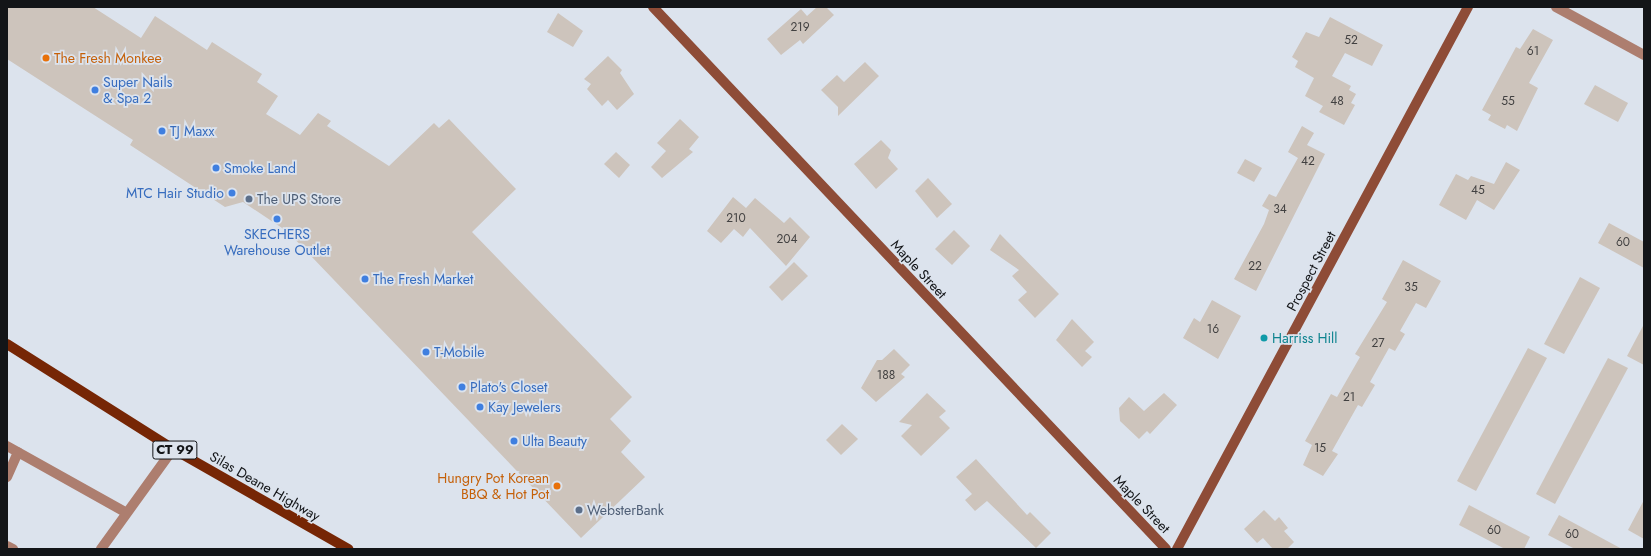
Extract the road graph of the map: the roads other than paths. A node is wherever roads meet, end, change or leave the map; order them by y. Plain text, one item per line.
1 (653, 7) edge
2 (1468, 7) edge
3 (1556, 7) edge
4 (1644, 55) edge
5 (7, 344) edge
6 (7, 446) edge
7 (173, 449) junction
8 (18, 452) junction
9 (7, 476) edge
10 (125, 512) junction
11 (7, 546) edge
12 (13, 549) edge
13 (101, 549) edge
14 (348, 549) edge
15 (1166, 549) edge
16 (1178, 549) edge

1 - 15 main road, Maple Street
2 - 16 main road, Prospect Street
3 - 4 street
5 - 7 main road, Silas Deane Highway / CT 99
6 - 8 street
7 - 10 street
7 - 14 main road, Silas Deane Highway / CT 99
8 - 9 street
8 - 10 street
10 - 13 street
11 - 12 street

